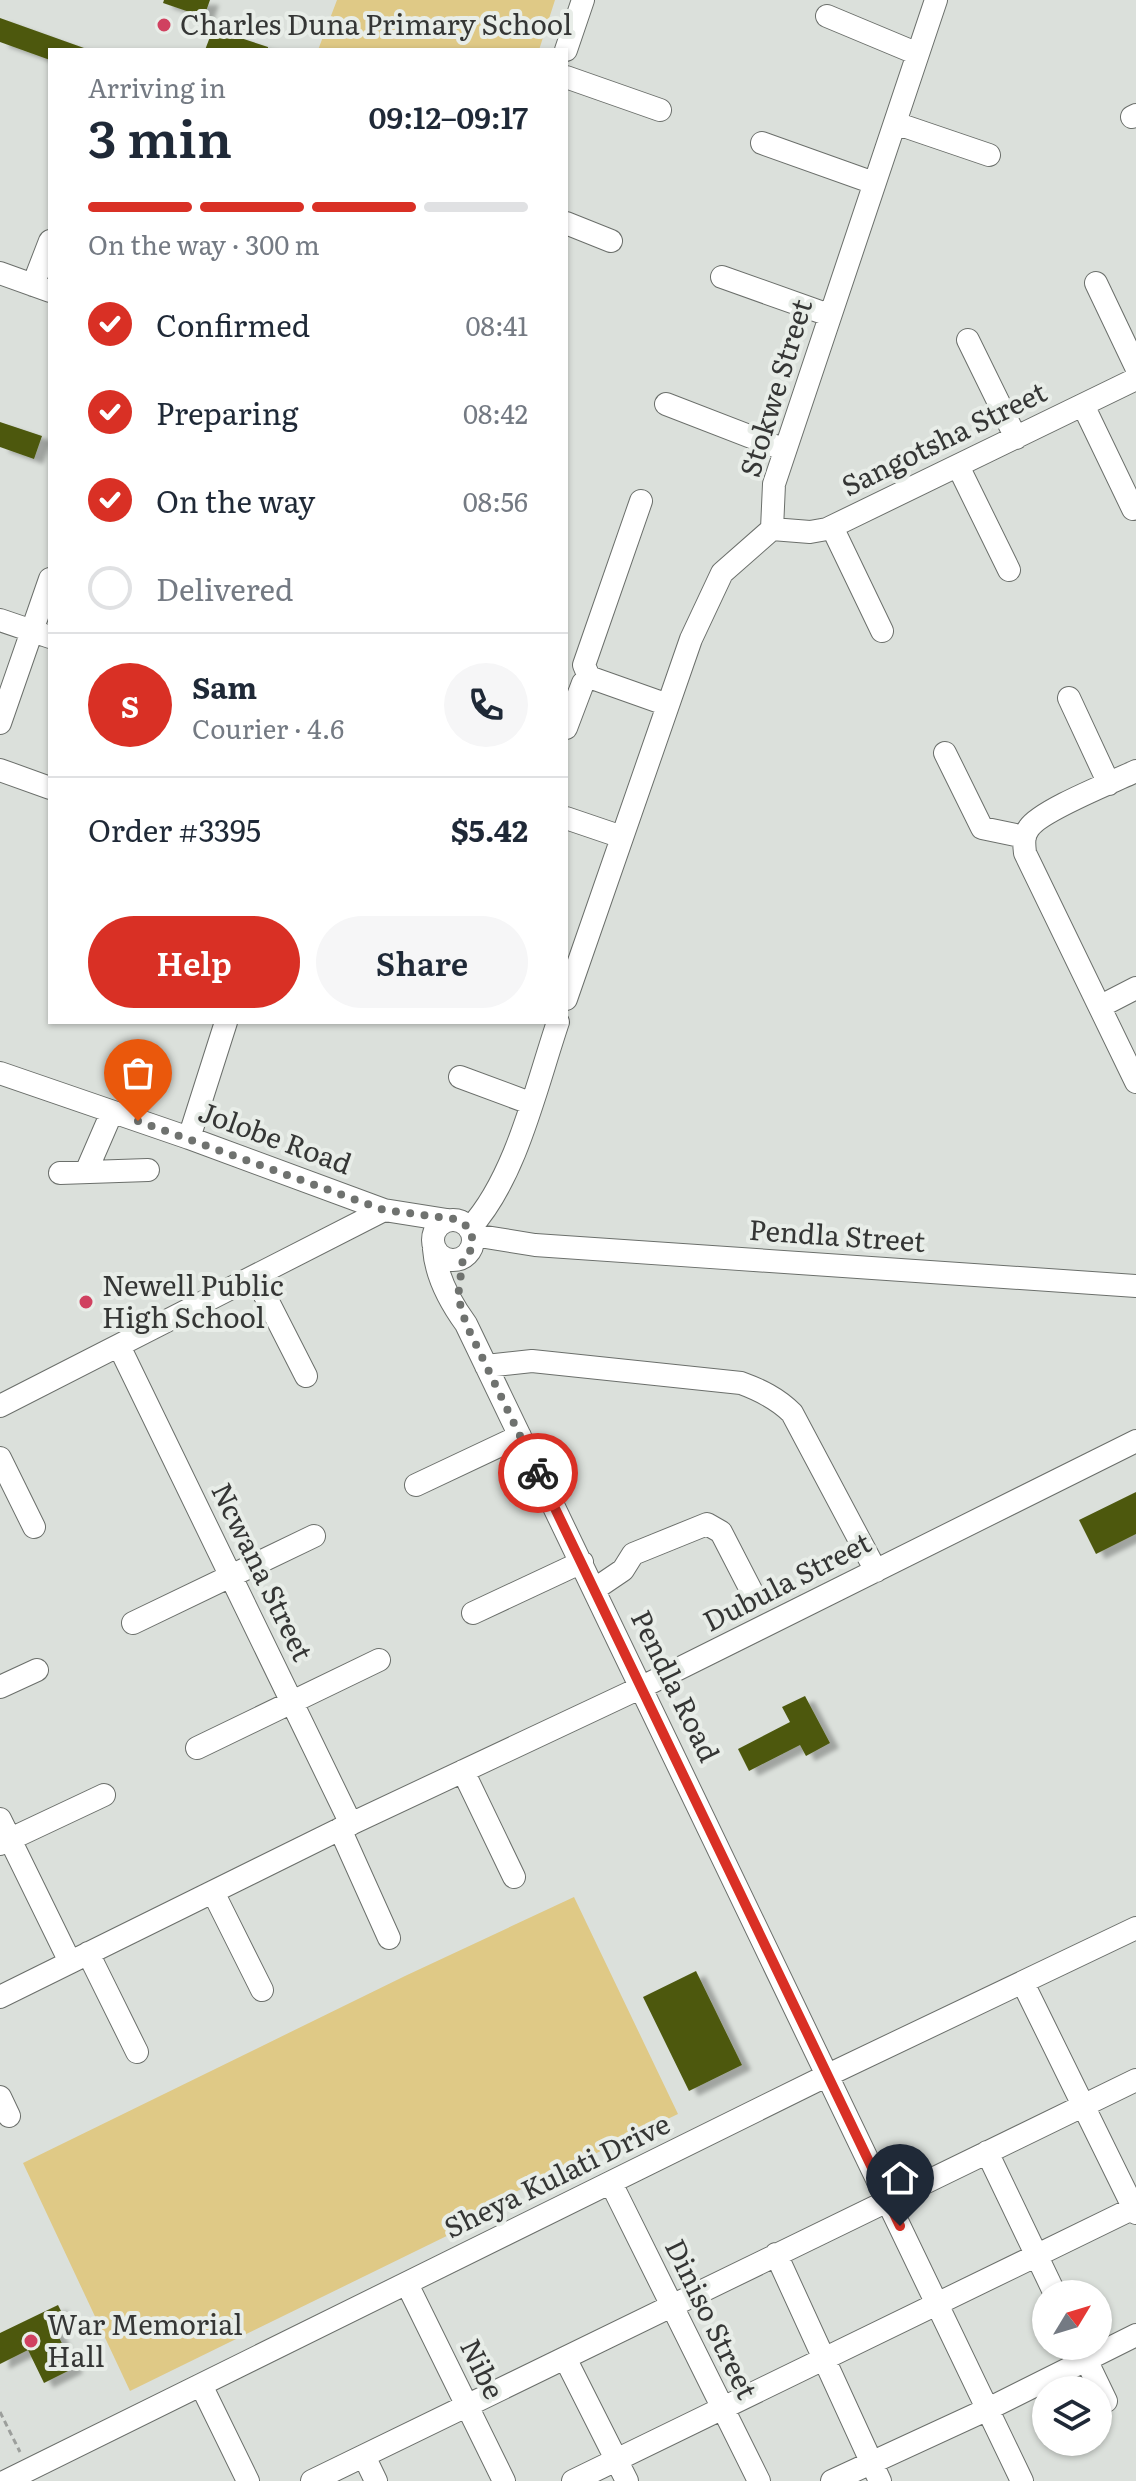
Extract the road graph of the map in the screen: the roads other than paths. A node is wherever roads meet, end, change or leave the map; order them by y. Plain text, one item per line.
1 (583, 0) edge
2 (936, 0) edge
3 (827, 16) dead end
4 (567, 48) edge
5 (918, 54) junction
6 (568, 78) edge
7 (660, 110) dead end
8 (895, 123) junction
9 (762, 143) dead end
10 (989, 155) dead end
11 (874, 183) junction
12 (568, 224) edge
13 (611, 241) dead end
14 (48, 253) edge
15 (0, 273) edge
16 (722, 277) dead end
17 (1096, 283) dead end
18 (42, 288) edge
19 (829, 315) junction
20 (968, 340) dead end
21 (1136, 367) edge
22 (1136, 379) edge
23 (666, 404) dead end
24 (1083, 405) junction
25 (1016, 438) junction
26 (785, 450) junction
27 (958, 466) junction
28 (641, 501) dead end
29 (1133, 509) dead end
30 (832, 527) junction
31 (772, 529) junction
32 (1009, 570) dead end
33 (48, 591) edge
34 (0, 620) edge
35 (882, 631) dead end
36 (41, 634) edge
37 (589, 677) junction
38 (1069, 698) dead end
39 (668, 705) junction
40 (0, 723) edge
41 (568, 723) edge
42 (945, 753) dead end
43 (0, 770) edge
44 (1136, 771) edge
45 (1109, 784) junction
46 (48, 787) edge
47 (568, 819) edge
48 (1026, 833) junction
49 (622, 837) junction
50 (571, 967) edge
51 (1136, 988) edge
52 (1101, 1006) junction
53 (225, 1024) edge
54 (557, 1024) edge
55 (0, 1073) edge
56 (460, 1077) dead end
57 (1136, 1082) edge
58 (530, 1103) junction
59 (112, 1112) junction
60 (189, 1138) junction
61 (148, 1170) dead end
62 (86, 1172) junction
63 (60, 1173) dead end
64 (389, 1211) junction
65 (447, 1220) junction
66 (469, 1242) junction
67 (434, 1248) junction
68 (255, 1276) junction
69 (1136, 1286) edge
70 (466, 1324) junction
71 (119, 1346) junction
72 (486, 1366) junction
73 (306, 1376) dead end
74 (0, 1406) edge
75 (520, 1436) junction
76 (1136, 1441) edge
77 (0, 1458) edge
78 (416, 1485) dead end
79 (34, 1527) dead end
80 (314, 1536) dead end
81 (582, 1562) junction
82 (876, 1571) junction
83 (231, 1576) junction
84 (595, 1589) junction
85 (754, 1596) dead end
86 (473, 1613) dead end
87 (133, 1623) dead end
88 (379, 1660) dead end
89 (37, 1670) dead end
90 (0, 1687) edge
91 (642, 1687) junction
92 (292, 1703) junction
93 (197, 1748) dead end
94 (463, 1771) junction
95 (104, 1795) dead end
96 (345, 1827) junction
97 (3, 1834) edge
98 (514, 1877) dead end
99 (213, 1892) junction
100 (1136, 1928) edge
101 (389, 1938) dead end
102 (79, 1957) junction
103 (1023, 1983) junction
104 (262, 1990) dead end
105 (0, 1997) edge
106 (137, 2052) dead end
107 (828, 2075) junction
108 (1136, 2080) edge
109 (1081, 2105) junction
110 (987, 2152) junction
111 (611, 2183) junction
112 (888, 2199) junction
113 (1135, 2209) edge
114 (776, 2254) junction
115 (1036, 2256) junction
116 (1048, 2280) edge
117 (407, 2284) junction
118 (938, 2304) junction
119 (671, 2305) junction
120 (1136, 2335) edge
121 (1112, 2343) edge
122 (565, 2358) junction
123 (824, 2359) junction
124 (1071, 2360) edge
125 (201, 2385) junction
126 (467, 2407) junction
127 (722, 2407) junction
128 (988, 2409) junction
129 (364, 2456) junction
130 (617, 2460) junction
131 (876, 2472) edge
132 (6, 2481) edge
133 (248, 2481) edge
134 (312, 2481) edge
135 (376, 2481) edge
136 (504, 2481) edge
137 (573, 2481) edge
138 (627, 2481) edge
139 (759, 2481) edge
140 (832, 2481) edge
141 (1022, 2481) edge

1 - 4 street
2 - 5 street, Stokwe Street
3 - 5 street
5 - 8 street, Stokwe Street
6 - 7 street
8 - 10 street
8 - 11 street, Stokwe Street
9 - 11 street
11 - 19 street, Stokwe Street
12 - 13 street
14 - 18 street
15 - 18 street
16 - 19 street
17 - 21 street
19 - 26 street, Stokwe Street
20 - 25 street
22 - 24 street, Sangotsha Street
23 - 26 street
24 - 25 street, Sangotsha Street
24 - 29 street
25 - 27 street, Sangotsha Street
26 - 31 street, Stokwe Street
27 - 30 street, Sangotsha Street
27 - 32 street
28 - 37 street
30 - 31 street, Sangotsha Street
30 - 35 street
31 - 39 street
33 - 36 street
34 - 36 street
36 - 40 street
37 - 39 street
37 - 41 street
38 - 45 street
39 - 49 street
42 - 48 street
43 - 46 street
44 - 45 street
45 - 48 street
47 - 49 street
48 - 52 street
49 - 50 street
51 - 52 street
52 - 57 street
53 - 60 street
54 - 58 street
55 - 59 street, Jolobe Road
56 - 58 street
58 - 66 street
59 - 60 street, Jolobe Road
59 - 62 street
60 - 64 street, Jolobe Road
61 - 62 street
62 - 63 street
64 - 65 street, Jolobe Road
64 - 67 street, Jolobe Road
64 - 68 street
65 - 66 street
65 - 67 street
66 - 67 street
66 - 69 street, Pendla Street
66 - 70 street, Pendla Road
67 - 70 street, Pendla Road
68 - 71 street
68 - 73 street
70 - 72 street, Pendla Road
71 - 74 street
71 - 83 street, Ncwana Street
72 - 75 street, Pendla Road
72 - 82 street
75 - 78 street
75 - 81 street, Pendla Road
76 - 82 street, Dubula Street
77 - 79 street
80 - 83 street
81 - 84 street, Pendla Road
81 - 86 street
82 - 91 street, Dubula Street
83 - 87 street
83 - 92 street, Ncwana Street
84 - 85 street
84 - 91 street, Pendla Road
88 - 92 street
89 - 90 street
91 - 94 street, Dubula Street
91 - 107 street, Pendla Road
92 - 93 street
92 - 96 street, Ncwana Street
94 - 96 street, Dubula Street
94 - 98 street
95 - 97 street
96 - 99 street, Dubula Street
96 - 101 street
97 - 102 street
99 - 102 street, Dubula Street
99 - 104 street
100 - 103 street, Sheya Kulati Drive
102 - 105 street, Dubula Street
102 - 106 street
103 - 107 street, Sheya Kulati Drive
103 - 109 street
107 - 111 street, Sheya Kulati Drive
107 - 112 street, Pendla Road
108 - 109 street
109 - 110 street
109 - 113 street
110 - 112 street
110 - 115 street
111 - 117 street, Sheya Kulati Drive
111 - 119 street, Diniso Street
112 - 114 street
112 - 118 street, Pendla Road
113 - 115 street
114 - 119 street
114 - 123 street
115 - 116 street
115 - 118 street
117 - 125 street, Sheya Kulati Drive
117 - 126 street, Nibe
118 - 123 street
118 - 128 street, Pendla Road
119 - 122 street
119 - 127 street, Diniso Street
120 - 121 street
122 - 126 street
122 - 130 street
123 - 127 street
123 - 131 street
124 - 128 street
125 - 132 street, Sheya Kulati Drive
125 - 133 street
126 - 129 street
126 - 136 street, Nibe
127 - 130 street
127 - 139 street, Diniso Street
128 - 131 street
128 - 141 street, Pendla Road
129 - 134 street
129 - 135 street
130 - 137 street
130 - 138 street
131 - 140 street

